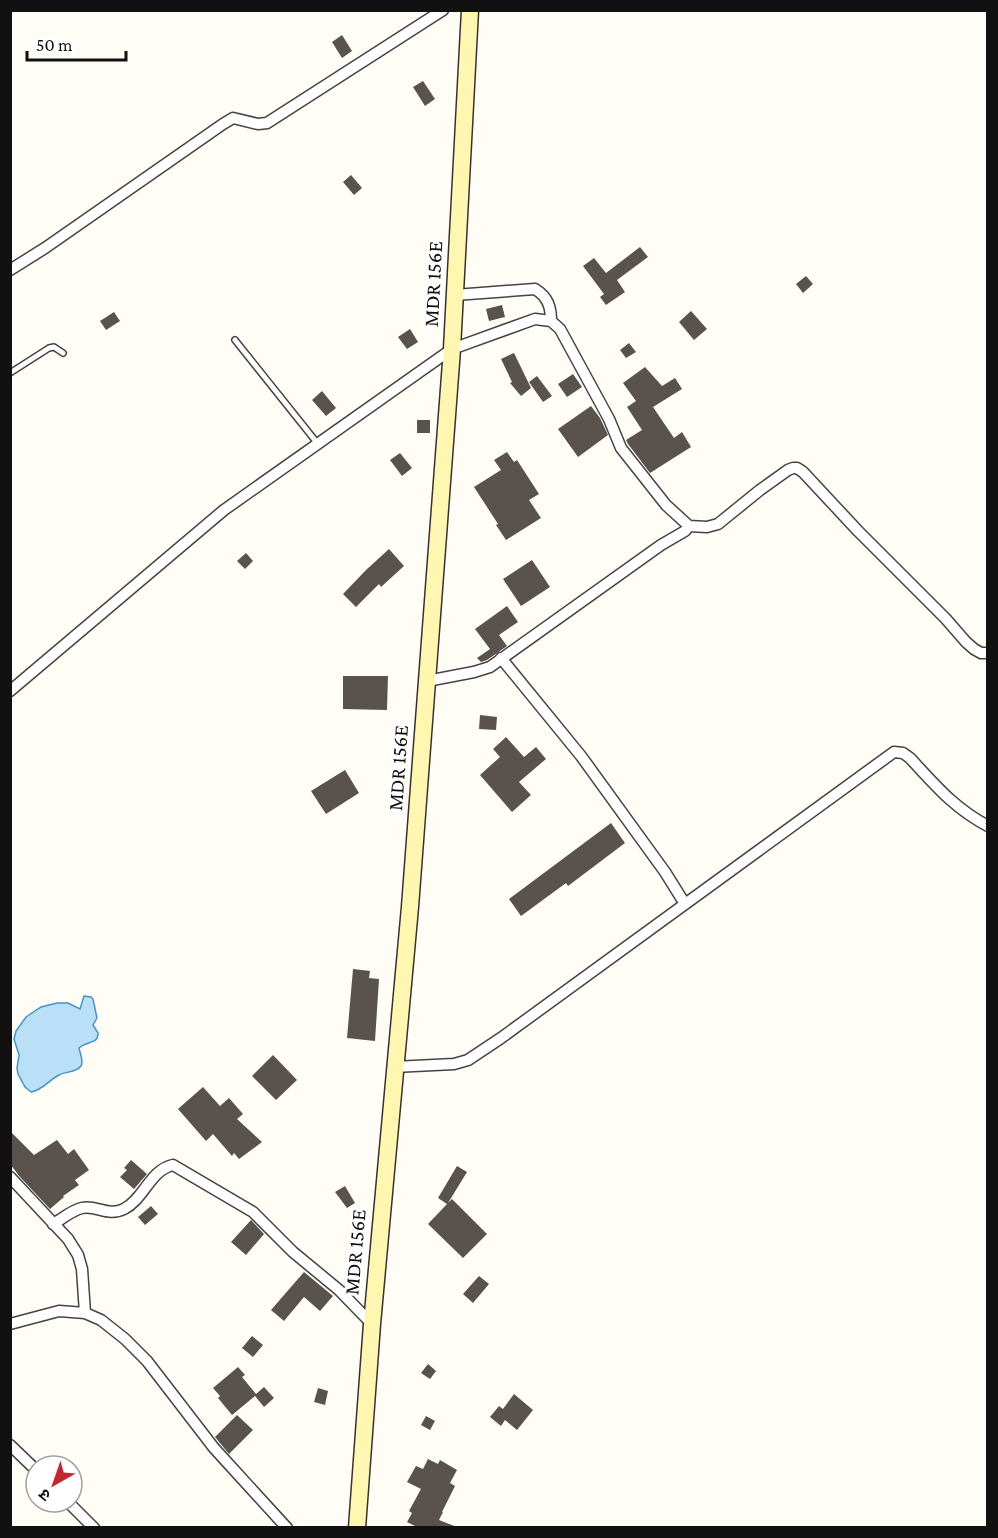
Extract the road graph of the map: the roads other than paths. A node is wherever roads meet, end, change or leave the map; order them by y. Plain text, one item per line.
1 (443, 10) edge
2 (470, 10) edge
3 (10, 270) edge
4 (455, 295) junction
5 (551, 321) junction
6 (235, 340) dead end
7 (452, 349) junction
8 (63, 353) dead end
9 (10, 373) edge
10 (318, 444) junction
11 (689, 526) junction
12 (987, 653) edge
13 (501, 658) junction
14 (427, 681) junction
15 (10, 691) edge
16 (987, 826) edge
17 (685, 904) junction
18 (394, 1067) junction
19 (10, 1177) edge
20 (53, 1224) junction
21 (85, 1313) junction
22 (10, 1323) edge
23 (372, 1324) junction
24 (10, 1445) edge
25 (24, 1458) edge
26 (80, 1514) edge
27 (94, 1527) edge
28 (287, 1527) edge
29 (357, 1527) edge

1 - 3 street
2 - 4 main road, MDR 156E
4 - 5 street
4 - 7 main road, MDR 156E
5 - 7 street
5 - 11 street
6 - 10 lane
7 - 10 street
7 - 14 main road, MDR 156E
8 - 9 lane
10 - 15 street
11 - 12 street
11 - 13 street
13 - 14 street
13 - 17 street
14 - 18 main road, MDR 156E
16 - 17 street
17 - 18 street
18 - 23 main road, MDR 156E
19 - 20 street
20 - 21 street
20 - 23 street
21 - 22 street
21 - 28 street
23 - 29 main road, MDR 156E
24 - 25 street
26 - 27 street

